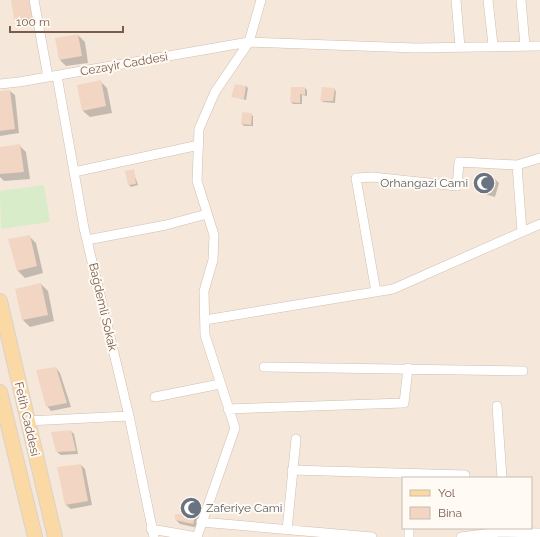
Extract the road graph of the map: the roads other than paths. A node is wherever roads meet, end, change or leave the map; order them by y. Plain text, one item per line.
1 (34, 0) edge
2 (261, 0) edge
3 (456, 0) edge
4 (488, 0) edge
5 (521, 0) edge
6 (249, 42) junction
7 (493, 45) junction
8 (525, 46) junction
9 (540, 46) edge
10 (460, 47) junction
11 (53, 76) junction
12 (0, 84) edge
13 (199, 145) junction
14 (540, 158) edge
15 (517, 165) junction
16 (74, 172) junction
17 (207, 214) junction
18 (540, 224) edge
19 (522, 232) junction
20 (87, 240) junction
21 (376, 292) junction
22 (0, 301) edge
23 (205, 320) junction
24 (264, 367) dead end
25 (408, 368) junction
26 (523, 370) dead end
27 (220, 384) junction
28 (0, 392) edge
29 (155, 397) dead end
30 (497, 406) dead end
31 (228, 409) junction
32 (129, 416) junction
33 (27, 421) junction
34 (296, 439) dead end
35 (292, 470) junction
36 (464, 475) dead end
37 (406, 476) edge
38 (502, 477) edge
39 (201, 522) junction
40 (287, 530) junction
41 (152, 533) edge
42 (503, 533) edge
43 (540, 533) edge
44 (35, 537) edge
45 (55, 537) edge
46 (197, 537) edge
47 (372, 537) edge
48 (461, 537) edge

1 - 11 street, Bağdemli Sokak
2 - 6 street
3 - 10 street
4 - 7 street
5 - 8 street
6 - 10 street, Cezayir Caddesi
6 - 11 street, Cezayir Caddesi
6 - 13 street
7 - 8 street, Cezayir Caddesi
7 - 10 street, Cezayir Caddesi
8 - 9 street, Cezayir Caddesi
11 - 12 street, Cezayir Caddesi
11 - 16 street, Bağdemli Sokak
13 - 16 street
13 - 17 street
14 - 15 street
15 - 19 street
15 - 21 street
16 - 20 street, Bağdemli Sokak
17 - 20 street
17 - 23 street
18 - 19 street
19 - 21 street
20 - 32 street, Bağdemli Sokak
21 - 23 street
22 - 33 main road, Fetih Caddesi
23 - 27 street
24 - 25 street
25 - 26 street
25 - 31 street
27 - 29 street
27 - 31 street
28 - 44 main road, Fetih Caddesi
30 - 38 street
31 - 39 street
32 - 33 street
32 - 41 street, Bağdemli Sokak
33 - 45 main road, Fetih Caddesi
34 - 35 street
35 - 37 street
35 - 40 street
36 - 37 street
39 - 40 street
39 - 46 street
40 - 47 street
41 - 46 street
42 - 43 street
42 - 48 street

